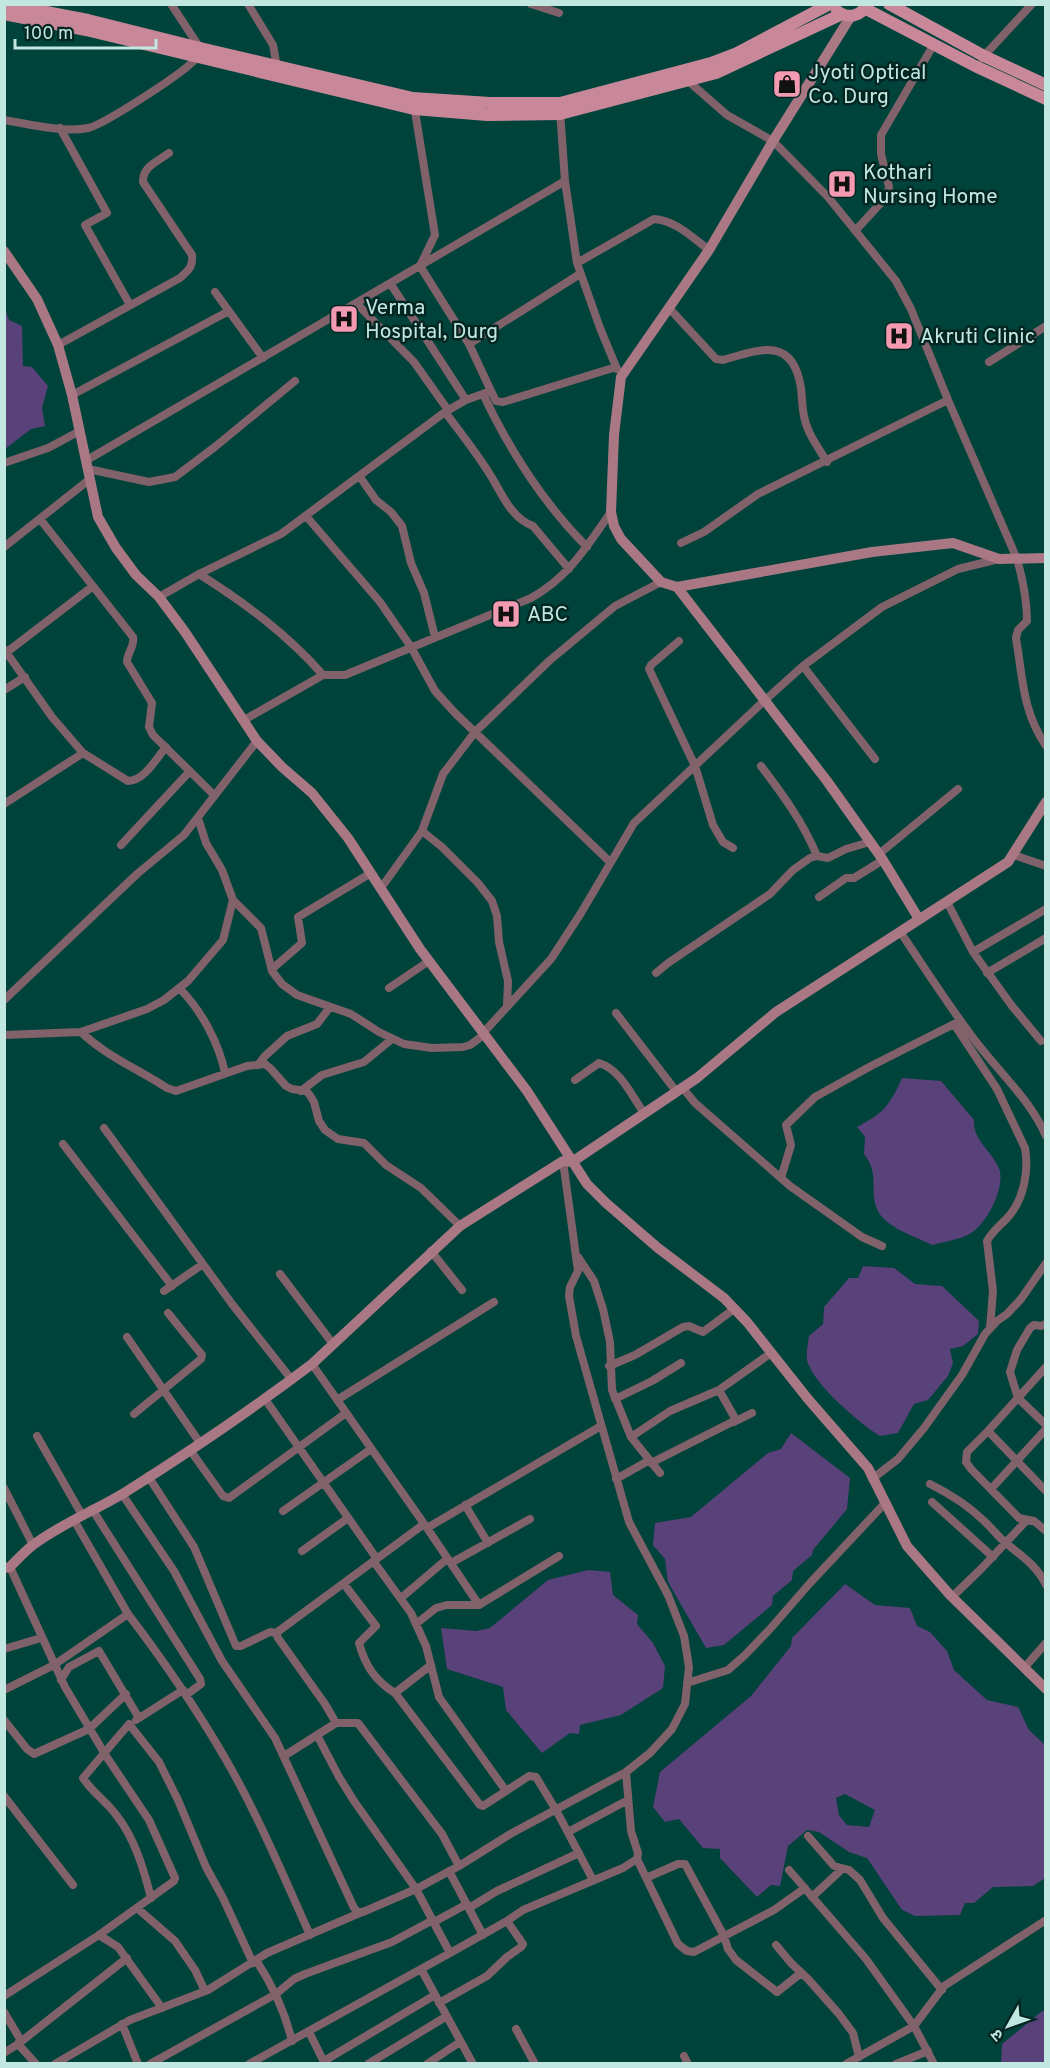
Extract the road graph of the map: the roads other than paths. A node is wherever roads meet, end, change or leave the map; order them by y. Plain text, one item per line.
1 (5, 4) edge
2 (171, 4) edge
3 (248, 4) edge
4 (531, 4) edge
5 (889, 4) edge
6 (1032, 4) edge
7 (866, 7) edge
8 (839, 10) edge
9 (559, 13) dead end
10 (4, 14) edge
11 (934, 44) junction
12 (199, 53) junction
13 (984, 56) junction
14 (975, 66) junction
15 (276, 70) junction
16 (687, 80) junction
17 (1046, 85) edge
18 (1046, 99) edge
19 (413, 103) junction
20 (560, 109) junction
21 (4, 120) edge
22 (60, 128) junction
23 (773, 141) junction
24 (170, 153) dead end
25 (565, 181) junction
26 (856, 230) junction
27 (4, 250) edge
28 (709, 250) junction
29 (577, 263) junction
30 (420, 266) junction
31 (580, 274) junction
32 (390, 283) junction
33 (215, 292) dead end
34 (356, 303) junction
35 (130, 306) junction
36 (669, 308) junction
37 (229, 311) junction
38 (1046, 326) edge
39 (469, 344) junction
40 (58, 345) junction
41 (263, 358) junction
42 (989, 362) dead end
43 (618, 372) junction
44 (295, 381) dead end
45 (487, 392) junction
46 (72, 395) junction
47 (466, 400) junction
48 (948, 400) junction
49 (447, 411) junction
50 (80, 431) junction
51 (827, 462) junction
52 (4, 464) edge
53 (88, 469) junction
54 (360, 477) junction
55 (611, 512) junction
56 (306, 516) junction
57 (39, 519) junction
58 (681, 543) dead end
59 (4, 547) edge
60 (587, 547) junction
61 (1046, 558) edge
62 (999, 559) junction
63 (1017, 559) junction
64 (569, 569) junction
65 (199, 574) junction
66 (661, 582) junction
67 (93, 586) junction
68 (677, 587) junction
69 (159, 597) junction
70 (435, 637) junction
71 (679, 641) dead end
72 (411, 647) junction
73 (6, 650) edge
74 (803, 666) junction
75 (323, 675) junction
76 (26, 677) junction
77 (4, 690) edge
78 (764, 701) junction
79 (244, 720) junction
80 (476, 732) junction
81 (257, 741) junction
82 (1046, 746) edge
83 (166, 747) junction
84 (82, 753) junction
85 (875, 759) dead end
86 (695, 766) junction
87 (761, 766) dead end
88 (190, 771) junction
89 (958, 789) dead end
90 (214, 795) junction
91 (1046, 802) edge
92 (4, 804) edge
93 (198, 818) junction
94 (422, 831) junction
95 (870, 842) junction
96 (121, 845) dead end
97 (733, 848) dead end
98 (1014, 855) junction
99 (817, 856) junction
100 (881, 857) junction
101 (610, 862) junction
102 (1046, 866) edge
103 (371, 873) junction
104 (381, 888) junction
105 (819, 897) dead end
106 (233, 900) junction
107 (947, 902) junction
108 (1046, 909) edge
109 (919, 920) junction
110 (901, 933) junction
111 (1046, 938) edge
112 (973, 952) junction
113 (429, 961) junction
114 (272, 969) junction
115 (656, 973) dead end
116 (987, 973) junction
117 (389, 988) dead end
118 (180, 989) junction
119 (4, 1000) edge
120 (507, 1006) junction
121 (330, 1007) junction
122 (616, 1013) dead end
123 (954, 1024) junction
124 (963, 1025) junction
125 (81, 1032) junction
126 (484, 1033) junction
127 (4, 1035) edge
128 (392, 1039) junction
129 (1041, 1041) dead end
130 (258, 1065) junction
131 (225, 1073) junction
132 (575, 1080) dead end
133 (679, 1089) junction
134 (301, 1091) junction
135 (644, 1113) junction
136 (104, 1128) dead end
137 (1046, 1136) edge
138 (63, 1144) dead end
139 (567, 1161) junction
140 (781, 1178) junction
141 (460, 1226) junction
142 (882, 1246) dead end
143 (431, 1251) junction
144 (576, 1253) junction
145 (1046, 1263) edge
146 (203, 1264) junction
147 (280, 1274) dead end
148 (172, 1286) junction
149 (462, 1290) dead end
150 (164, 1291) dead end
151 (494, 1302) dead end
152 (734, 1309) junction
153 (168, 1313) dead end
154 (1046, 1324) edge
155 (990, 1328) junction
156 (127, 1337) dead end
157 (333, 1344) junction
158 (771, 1353) junction
159 (681, 1363) dead end
160 (312, 1364) junction
161 (609, 1366) junction
162 (1046, 1367) edge
163 (291, 1380) junction
164 (719, 1390) junction
165 (165, 1391) junction
166 (1018, 1398) junction
167 (265, 1399) junction
168 (615, 1399) junction
169 (337, 1400) junction
170 (346, 1413) junction
171 (752, 1413) dead end
172 (134, 1414) dead end
173 (734, 1422) junction
174 (601, 1426) junction
175 (1046, 1427) edge
176 (988, 1431) junction
177 (37, 1436) dead end
178 (631, 1437) junction
179 (200, 1443) junction
180 (298, 1447) junction
181 (371, 1449) junction
182 (190, 1450) junction
183 (1017, 1461) junction
184 (650, 1462) junction
185 (660, 1473) dead end
186 (148, 1476) junction
187 (616, 1479) junction
188 (872, 1479) junction
189 (323, 1483) junction
190 (930, 1484) dead end
191 (4, 1488) edge
192 (991, 1489) junction
193 (1046, 1491) edge
194 (122, 1494) junction
195 (886, 1502) junction
196 (932, 1502) dead end
197 (465, 1505) junction
198 (283, 1511) dead end
199 (83, 1515) junction
200 (348, 1518) junction
201 (530, 1519) dead end
202 (1027, 1520) junction
203 (425, 1526) junction
204 (1046, 1531) edge
205 (488, 1543) junction
206 (1006, 1543) junction
207 (33, 1545) junction
208 (302, 1551) dead end
209 (559, 1556) dead end
210 (993, 1557) junction
211 (376, 1561) junction
212 (449, 1561) junction
213 (7, 1567) edge
214 (344, 1584) junction
215 (1046, 1585) edge
216 (952, 1597) junction
217 (400, 1598) junction
218 (479, 1605) junction
219 (128, 1614) junction
220 (416, 1624) junction
221 (276, 1633) junction
222 (41, 1638) junction
223 (1046, 1643) edge
224 (4, 1649) edge
225 (54, 1665) junction
226 (431, 1665) junction
227 (1023, 1668) junction
228 (62, 1680) junction
229 (687, 1683) junction
230 (1046, 1689) edge
231 (4, 1690) edge
232 (184, 1692) junction
233 (395, 1693) junction
234 (126, 1694) junction
235 (139, 1718) junction
236 (4, 1720) edge
237 (336, 1723) junction
238 (129, 1724) junction
239 (89, 1729) junction
240 (317, 1735) junction
241 (105, 1754) junction
242 (284, 1756) junction
243 (626, 1772) junction
244 (506, 1791) junction
245 (4, 1796) edge
246 (628, 1800) junction
247 (556, 1809) junction
248 (568, 1832) junction
249 (808, 1836) dead end
250 (579, 1853) junction
251 (637, 1859) junction
252 (459, 1866) junction
253 (789, 1870) dead end
254 (841, 1870) junction
255 (449, 1871) junction
256 (646, 1878) junction
257 (593, 1880) junction
258 (73, 1886) dead end
259 (805, 1888) junction
260 (416, 1889) junction
261 (812, 1897) junction
262 (151, 1898) junction
263 (468, 1906) junction
264 (137, 1908) junction
265 (363, 1912) junction
266 (1046, 1920) edge
267 (433, 1921) junction
268 (507, 1921) junction
269 (99, 1935) junction
270 (310, 1935) junction
271 (483, 1935) junction
272 (724, 1936) junction
273 (776, 1945) dead end
274 (450, 1953) junction
275 (127, 1958) junction
276 (255, 1962) junction
277 (421, 1969) junction
278 (801, 1973) junction
279 (942, 1989) junction
280 (205, 1991) junction
281 (276, 1994) junction
282 (4, 1996) edge
283 (437, 1999) junction
284 (162, 2007) junction
285 (4, 2012) edge
286 (447, 2016) junction
287 (122, 2024) junction
288 (914, 2026) junction
289 (516, 2029) dead end
290 (309, 2032) junction
291 (292, 2041) junction
292 (460, 2042) junction
293 (18, 2044) junction
294 (928, 2051) junction
295 (4, 2053) edge
296 (859, 2057) junction
297 (70, 2060) edge
298 (324, 2061) edge
299 (898, 2063) edge
300 (36, 2064) edge
301 (55, 2064) edge
302 (138, 2064) edge
303 (150, 2064) edge
304 (249, 2064) edge
305 (314, 2064) edge
306 (368, 2064) edge
307 (427, 2064) edge
308 (473, 2064) edge
309 (535, 2064) edge
310 (846, 2064) edge
311 (934, 2064) edge

1 - 12 main road
2 - 12 street
3 - 15 street
4 - 9 street
5 - 13 main road
6 - 13 street
7 - 8 main road
7 - 11 main road
8 - 16 main road
8 - 20 main road
8 - 23 street
10 - 12 main road
11 - 14 main road
11 - 26 street
12 - 15 main road
12 - 22 street
13 - 14 street
13 - 17 main road
14 - 18 main road
15 - 19 main road
16 - 20 main road
16 - 23 street
19 - 20 main road
19 - 30 street
20 - 25 street
21 - 22 street
22 - 35 street
23 - 26 street
23 - 28 street
24 - 35 street
25 - 29 street
25 - 30 street
26 - 48 street
27 - 40 street
28 - 29 street
28 - 36 street
29 - 31 street
30 - 32 street
30 - 39 street
31 - 39 street
31 - 43 street
32 - 34 street
32 - 47 street
33 - 37 street
34 - 41 street
34 - 49 street
35 - 40 street
36 - 43 street
36 - 51 street
37 - 41 street
37 - 46 street
38 - 42 street
39 - 45 street
40 - 46 street
41 - 53 street
43 - 45 street
43 - 55 street
44 - 53 street
45 - 47 street
45 - 60 street
46 - 50 street
47 - 49 street
48 - 51 street
48 - 63 street
49 - 54 street
49 - 64 street
50 - 52 street
50 - 53 street
51 - 58 street
53 - 57 street
53 - 69 street
54 - 56 street
54 - 70 street
55 - 60 street
55 - 66 street
56 - 65 street
56 - 72 street
57 - 59 street
57 - 67 street
60 - 64 street
61 - 63 street
62 - 63 street
62 - 68 street
62 - 74 street
63 - 82 street
64 - 70 street
65 - 69 street
65 - 75 street
66 - 68 street
66 - 80 street
67 - 73 street
67 - 83 street
68 - 78 street
69 - 79 street
70 - 72 street
71 - 86 street
72 - 75 street
72 - 80 street
73 - 76 street
74 - 78 street
74 - 85 street
75 - 79 street
76 - 77 street
76 - 84 street
78 - 86 street
78 - 95 street
79 - 81 street
80 - 94 street
80 - 101 street
81 - 90 street
81 - 103 street
83 - 84 street
83 - 88 street
84 - 92 street
86 - 97 street
86 - 101 street
87 - 99 street
88 - 90 street
88 - 96 street
89 - 100 street
90 - 93 street
91 - 98 street
93 - 106 street
93 - 119 street
94 - 104 street
94 - 120 street
95 - 99 street
95 - 100 street
98 - 102 street
98 - 107 street
99 - 115 street
100 - 105 street
100 - 109 street
101 - 120 street
103 - 104 street
103 - 114 street
104 - 113 street
106 - 114 street
106 - 118 street
107 - 109 street
107 - 112 street
108 - 112 street
109 - 110 street
110 - 124 street
110 - 133 street
111 - 116 street
112 - 116 street
113 - 117 street
113 - 126 street
114 - 121 street
116 - 129 street
118 - 125 street
118 - 131 street
120 - 126 street
121 - 128 street
121 - 130 street
122 - 133 street
123 - 124 street
123 - 140 street
123 - 155 street
124 - 137 street
125 - 127 street
125 - 131 street
126 - 128 street
126 - 139 street
128 - 134 street
130 - 131 street
130 - 134 street
132 - 135 street
133 - 135 street
133 - 140 street
134 - 141 street
135 - 139 street
136 - 146 street
138 - 148 street
139 - 141 street
139 - 144 street
139 - 152 street
140 - 142 street
141 - 143 street
143 - 149 street
143 - 157 street
144 - 161 street
144 - 174 street
145 - 155 street
146 - 148 street
146 - 163 street
147 - 157 street
148 - 150 street
151 - 169 street
152 - 158 street
152 - 161 street
153 - 165 street
154 - 166 street
155 - 188 street
156 - 165 street
157 - 160 street
158 - 164 street
158 - 188 street
159 - 168 street
160 - 163 street
160 - 169 street
161 - 168 street
162 - 166 street
163 - 167 street
164 - 173 street
164 - 178 street
165 - 172 street
165 - 179 street
166 - 175 street
166 - 176 street
167 - 179 street
167 - 180 street
168 - 178 street
169 - 170 street
170 - 180 street
170 - 181 street
171 - 173 street
173 - 184 street
174 - 187 street
174 - 197 street
175 - 183 street
176 - 183 street
176 - 192 street
177 - 199 street
178 - 184 street
179 - 182 street
180 - 182 street
180 - 189 street
181 - 189 street
181 - 203 street
182 - 186 street
183 - 192 street
183 - 193 street
184 - 185 street
184 - 187 street
186 - 194 street
186 - 221 street
187 - 229 street
188 - 195 street
189 - 198 street
189 - 200 street
190 - 206 street
191 - 207 street
192 - 202 street
194 - 199 street
194 - 242 street
195 - 216 street
195 - 229 street
196 - 210 street
197 - 203 street
197 - 205 street
199 - 207 street
199 - 219 street
199 - 232 street
200 - 208 street
200 - 211 street
201 - 205 street
202 - 204 street
202 - 206 street
203 - 211 street
203 - 212 street
205 - 212 street
206 - 210 street
206 - 215 street
207 - 213 street
209 - 218 street
210 - 216 street
211 - 214 street
211 - 217 street
212 - 217 street
212 - 218 street
213 - 222 street
214 - 221 street
214 - 233 street
216 - 227 street
217 - 220 street
218 - 220 street
219 - 225 street
219 - 232 street
220 - 226 street
221 - 237 street
222 - 224 street
222 - 225 street
223 - 227 street
225 - 228 street
225 - 231 street
226 - 233 street
226 - 244 street
227 - 230 street
228 - 234 street
228 - 239 street
229 - 243 street
232 - 235 street
232 - 270 street
233 - 244 street
234 - 235 street
234 - 239 street
235 - 238 street
236 - 239 street
237 - 240 street
237 - 252 street
238 - 241 street
238 - 276 street
239 - 241 street
240 - 242 street
240 - 260 street
241 - 262 street
241 - 262 street
242 - 265 street
243 - 246 street
243 - 247 street
244 - 247 street
245 - 258 street
246 - 248 street
246 - 251 street
247 - 248 street
247 - 252 street
248 - 250 street
249 - 254 street
250 - 257 street
250 - 263 street
251 - 256 street
251 - 257 street
252 - 255 street
253 - 259 street
254 - 261 street
254 - 279 street
255 - 260 street
255 - 263 street
256 - 272 street
256 - 272 street
257 - 268 street
259 - 261 street
259 - 272 street
260 - 265 street
260 - 267 street
261 - 288 street
262 - 264 street
263 - 267 street
263 - 271 street
264 - 269 street
264 - 280 street
265 - 270 street
266 - 279 street
267 - 274 street
267 - 281 street
268 - 271 street
268 - 283 street
269 - 275 street
269 - 282 street
270 - 276 street
271 - 274 street
272 - 278 street
273 - 278 street
274 - 277 street
275 - 284 street
275 - 293 street
276 - 280 street
276 - 281 street
277 - 283 street
277 - 290 street
278 - 296 street
279 - 288 street
280 - 284 street
281 - 291 street
281 - 303 street
283 - 286 street
283 - 298 street
284 - 287 street
285 - 293 street
286 - 292 street
286 - 306 street
287 - 297 street
287 - 302 street
288 - 294 street
288 - 296 street
289 - 309 street
290 - 291 street
290 - 298 street
291 - 304 street
292 - 307 street
292 - 308 street
293 - 295 street
293 - 300 street
294 - 299 street
294 - 311 street
296 - 310 street
297 - 301 street
298 - 305 street

